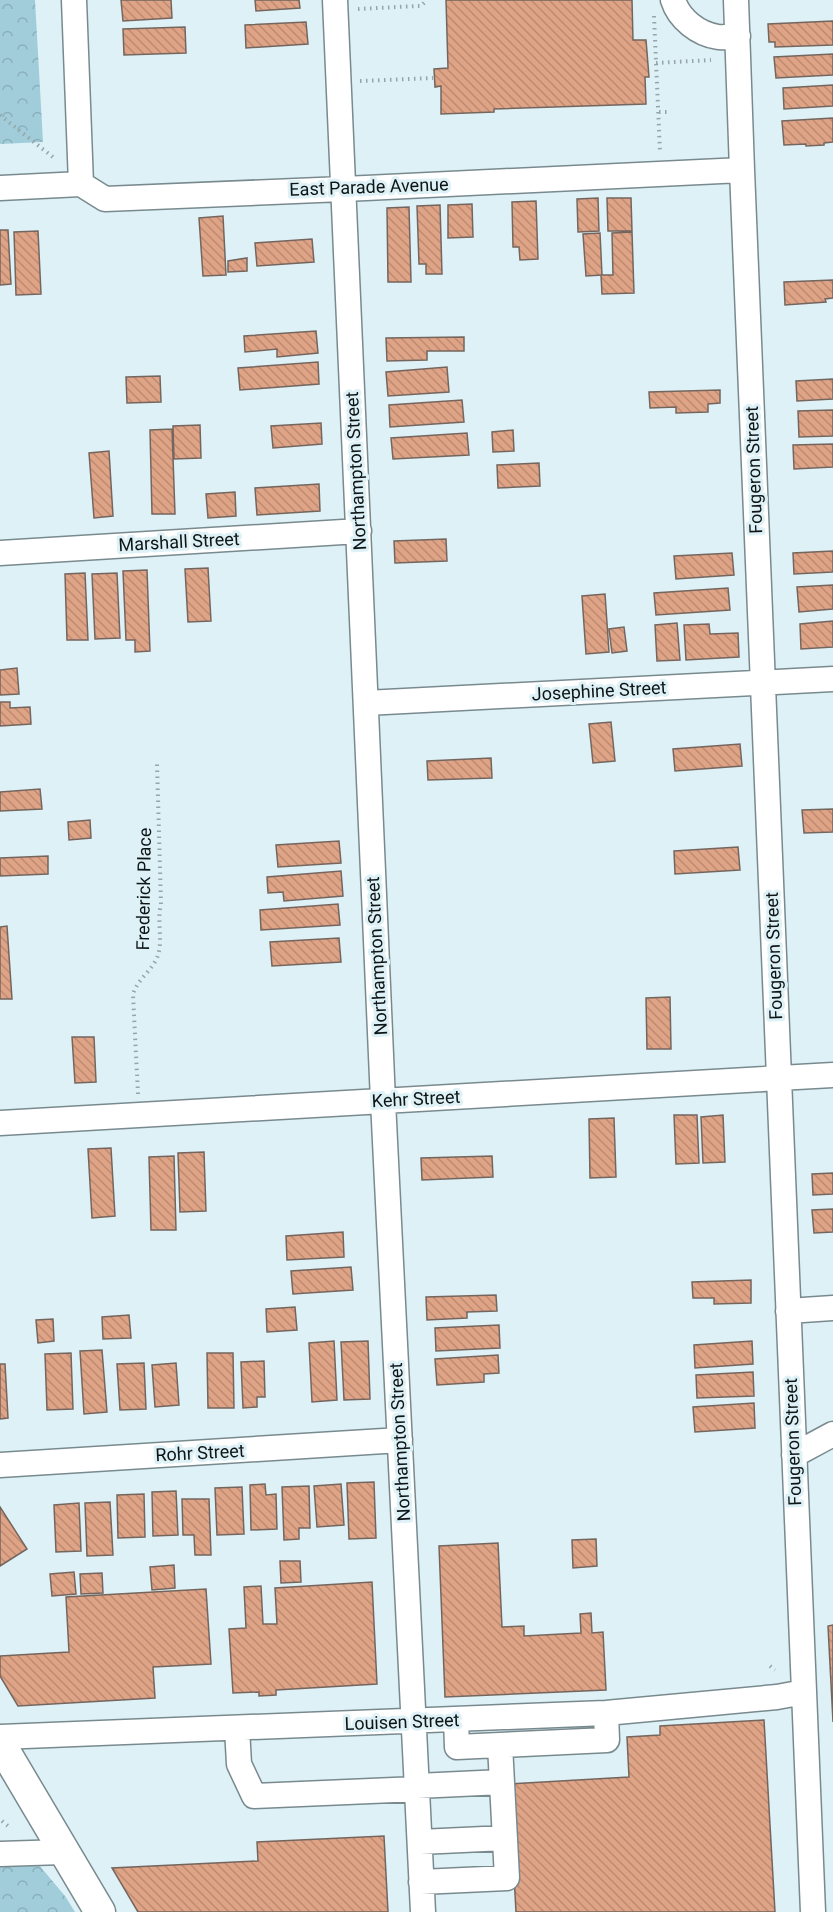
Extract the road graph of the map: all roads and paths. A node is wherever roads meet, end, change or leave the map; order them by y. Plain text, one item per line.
1 (74, 0) edge
2 (427, 0) edge
3 (736, 0) edge
4 (342, 5) edge
5 (663, 5) edge
6 (738, 36) junction
7 (717, 60) dead end
8 (656, 63) junction
9 (433, 78) dead end
10 (354, 82) dead end
11 (659, 112) junction
12 (668, 112) dead end
13 (0, 115) edge
14 (661, 157) dead end
15 (54, 158) dead end
16 (741, 170) junction
17 (81, 184) junction
18 (0, 188) edge
19 (343, 189) junction
20 (359, 531) junction
21 (0, 553) edge
22 (833, 679) edge
23 (762, 682) junction
24 (366, 703) junction
25 (156, 763) dead end
26 (833, 1075) edge
27 (779, 1078) junction
28 (383, 1101) junction
29 (139, 1115) junction
30 (0, 1123) edge
31 (833, 1308) edge
32 (788, 1311) junction
33 (833, 1434) edge
34 (400, 1440) junction
35 (794, 1455) junction
36 (0, 1464) edge
37 (770, 1666) dead end
38 (775, 1670) dead end
39 (804, 1692) junction
40 (606, 1713) junction
41 (456, 1720) junction
42 (414, 1721) junction
43 (237, 1728) junction
44 (0, 1737) edge
45 (0, 1743) edge
46 (500, 1745) junction
47 (502, 1782) junction
48 (417, 1787) junction
49 (2, 1821) dead end
50 (8, 1826) dead end
51 (505, 1838) junction
52 (420, 1842) junction
53 (63, 1852) junction
54 (0, 1854) edge
55 (421, 1882) junction
56 (100, 1912) edge
57 (423, 1912) edge
58 (813, 1912) edge

1 - 17 street
2 - 4 path
3 - 6 street, Fougeron Street
4 - 19 street, Northampton Street
5 - 6 street
5 - 8 path
6 - 16 street, Fougeron Street
7 - 8 path
8 - 11 path
9 - 10 path
11 - 12 path
11 - 14 path
13 - 15 path
16 - 19 street, East Parade Avenue
16 - 23 street, Fougeron Street
17 - 18 street
17 - 19 street, East Parade Avenue
19 - 20 street, Northampton Street
20 - 21 street, Marshall Street
20 - 24 street, Northampton Street
22 - 23 street, Josephine Street
23 - 24 street, Josephine Street
23 - 27 street, Fougeron Street
24 - 28 street, Northampton Street
25 - 29 path, Frederick Place
26 - 27 street, Kehr Street
27 - 28 street, Kehr Street
27 - 32 street, Fougeron Street
28 - 29 street, Kehr Street
28 - 34 street, Northampton Street
29 - 30 street, Kehr Street
31 - 32 street
32 - 35 street, Fougeron Street
33 - 35 street
34 - 36 street, Rohr Street
34 - 42 street, Northampton Street
35 - 39 street, Fougeron Street
37 - 38 path
39 - 40 street, Louisen Street
39 - 58 street, Fougeron Street
40 - 41 street, Louisen Street
40 - 46 street
41 - 42 street, Louisen Street
41 - 46 street
42 - 43 street, Louisen Street
42 - 48 street, Northampton Street
43 - 44 street, Louisen Street
43 - 48 street
45 - 53 main road
46 - 47 street
47 - 48 street
47 - 51 street
48 - 52 street, Northampton Street
49 - 50 path
51 - 52 street
51 - 55 street
52 - 55 street, Northampton Street
53 - 54 street
53 - 56 main road
55 - 57 street, Northampton Street

